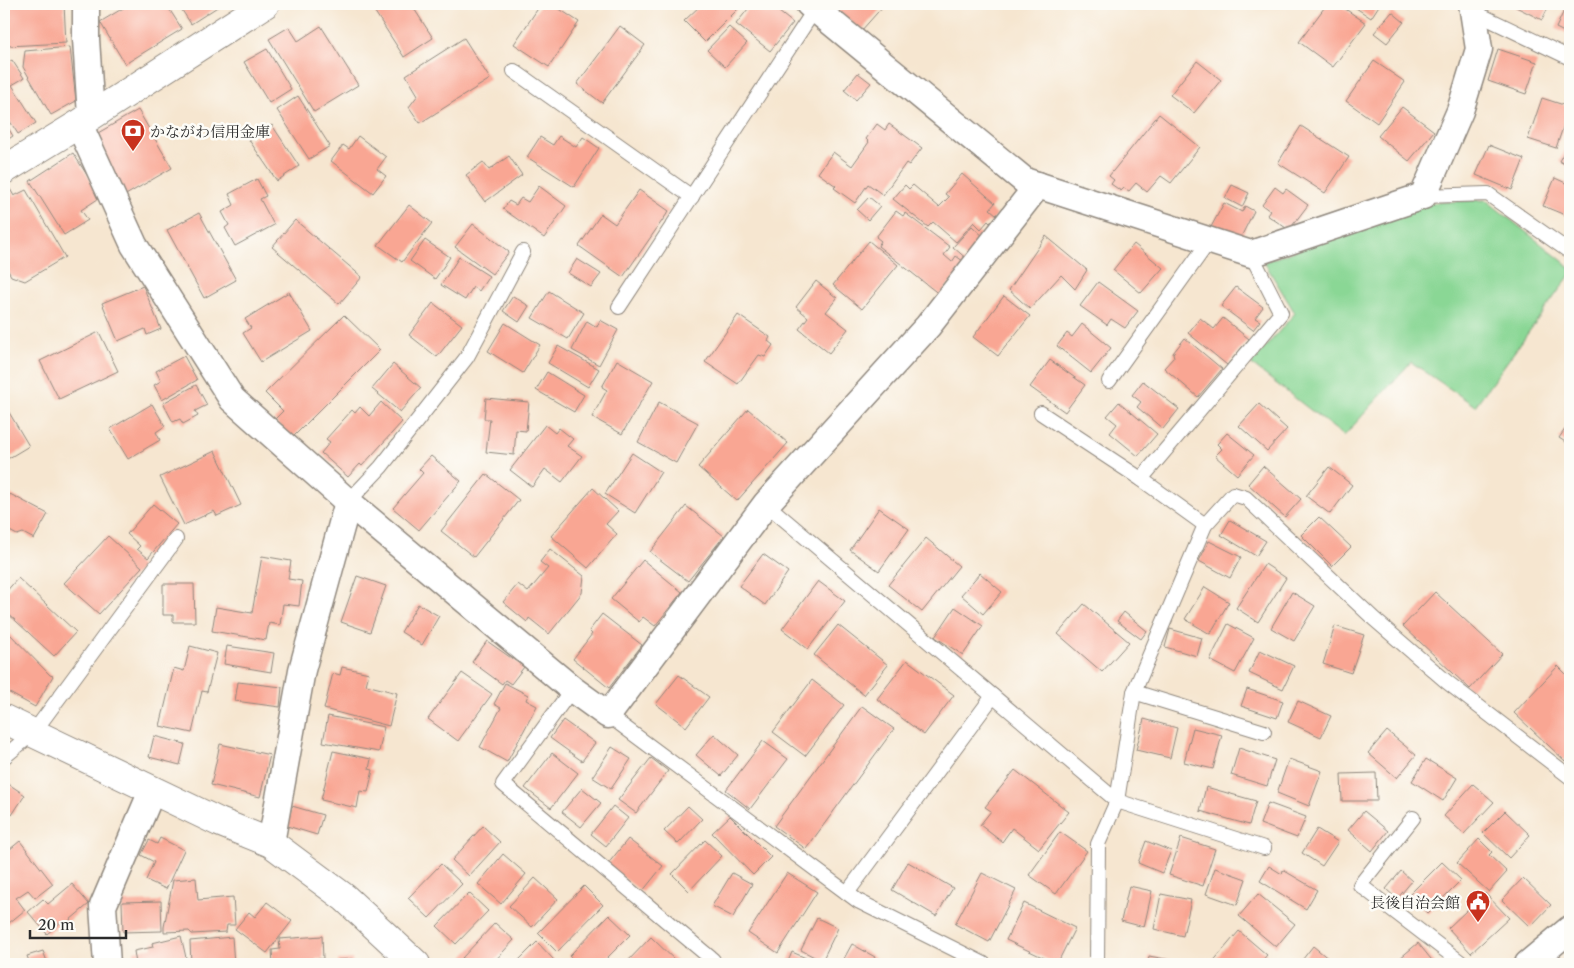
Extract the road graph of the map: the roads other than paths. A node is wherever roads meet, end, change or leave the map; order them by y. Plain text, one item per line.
1 (86, 4) edge
2 (265, 4) edge
3 (812, 6) edge
4 (1473, 8) edge
5 (1570, 58) edge
6 (514, 71) dead end
7 (85, 120) junction
8 (4, 170) edge
9 (1038, 185) junction
10 (1422, 196) junction
11 (692, 197) junction
12 (1210, 240) junction
13 (523, 252) dead end
14 (1570, 252) edge
15 (1250, 254) junction
16 (619, 307) dead end
17 (1109, 381) dead end
18 (1041, 413) dead end
19 (1141, 479) junction
20 (348, 502) junction
21 (766, 504) junction
22 (1205, 525) junction
23 (176, 539) dead end
24 (572, 689) junction
25 (1134, 692) junction
26 (993, 696) junction
27 (608, 715) junction
28 (4, 720) edge
29 (1264, 732) dead end
30 (33, 733) junction
31 (4, 757) edge
32 (1570, 776) edge
33 (152, 791) junction
34 (1117, 801) junction
35 (1413, 818) dead end
36 (271, 842) junction
37 (1264, 848) dead end
38 (847, 892) junction
39 (1570, 929) edge
40 (713, 960) dead end
41 (107, 964) edge
42 (416, 964) edge
43 (984, 964) edge
44 (1096, 964) edge
45 (1463, 964) edge
46 (1528, 964) edge

1 - 7 street
2 - 7 street
3 - 9 street
3 - 11 lane
4 - 5 lane
4 - 10 street
6 - 11 lane
7 - 8 street
7 - 20 street
9 - 12 street
9 - 21 street
10 - 14 lane
10 - 15 street
11 - 16 lane
12 - 15 street
12 - 17 lane
13 - 20 lane
15 - 19 lane
18 - 19 lane
19 - 22 lane
20 - 24 street
20 - 36 street
21 - 26 lane
21 - 27 street
22 - 25 lane
22 - 32 lane
23 - 30 lane
24 - 27 street
24 - 40 lane
25 - 29 lane
25 - 34 lane
26 - 34 lane
26 - 38 lane
27 - 38 lane
28 - 30 street
30 - 31 lane
30 - 33 street
33 - 36 street
33 - 41 street
34 - 37 lane
34 - 44 lane
35 - 45 lane
36 - 42 street
38 - 43 lane
39 - 46 street

